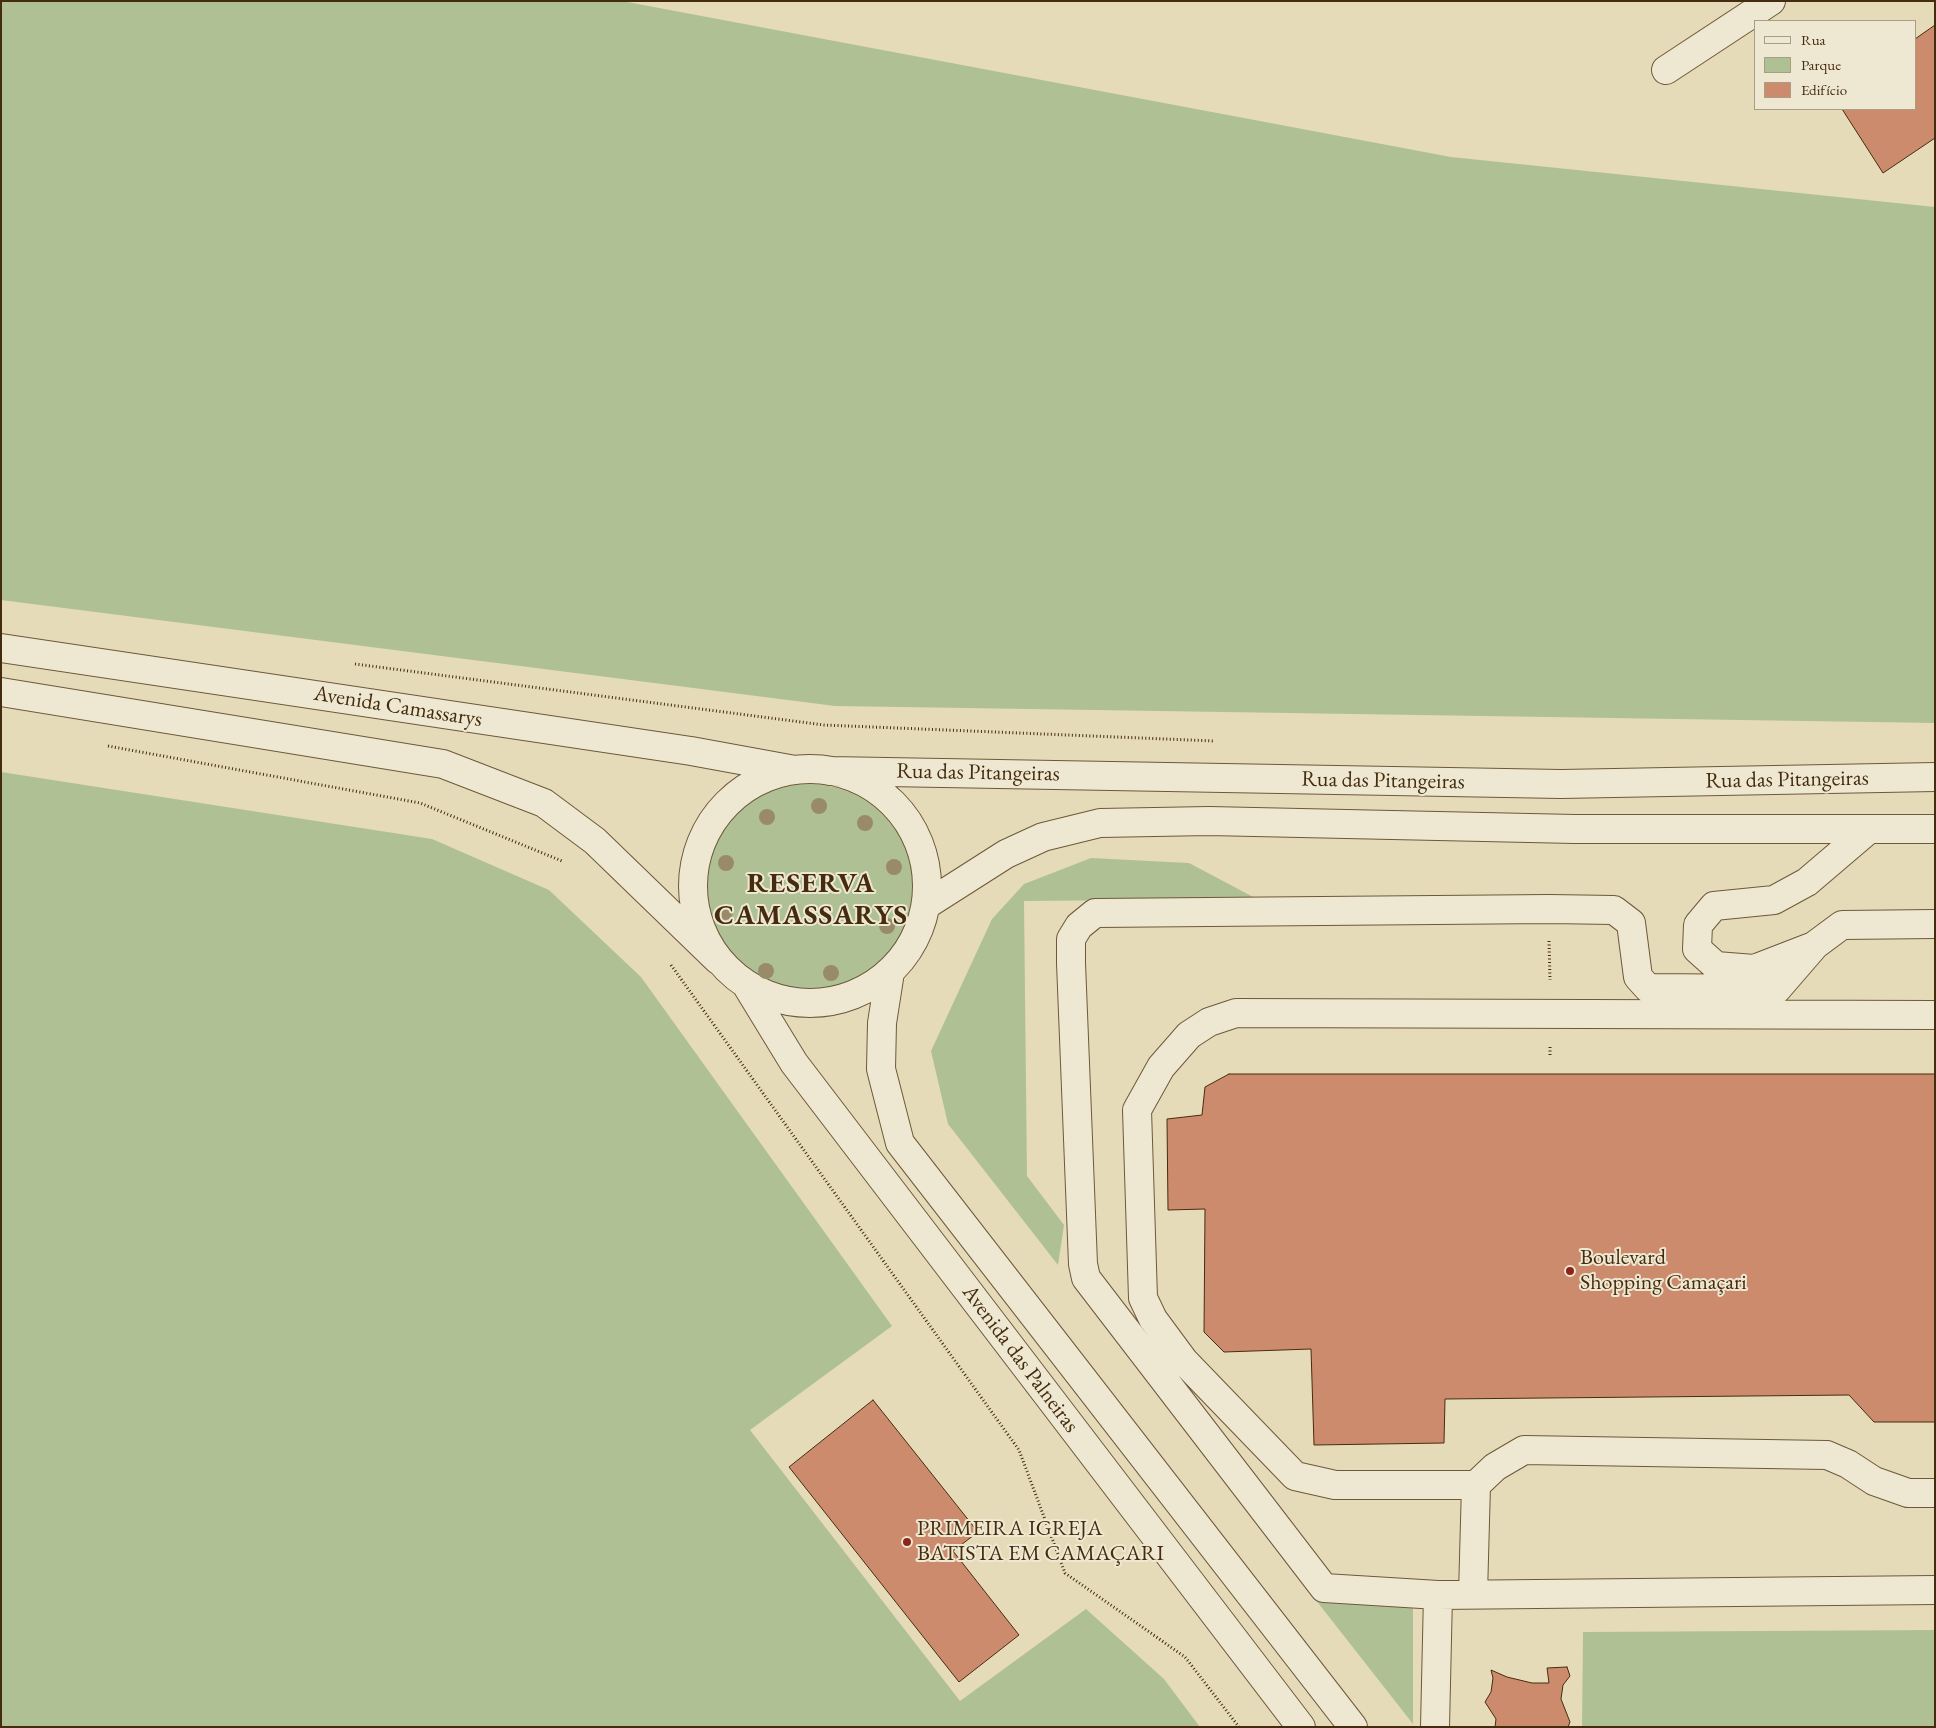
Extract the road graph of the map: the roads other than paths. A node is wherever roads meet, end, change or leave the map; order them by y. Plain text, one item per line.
1 (1771, 1) edge
2 (1666, 70) dead end
3 (1, 648) edge
4 (1, 692) edge
5 (794, 770) junction
6 (830, 771) junction
7 (1935, 777) edge
8 (1935, 829) edge
9 (1868, 830) junction
10 (926, 904) junction
11 (1935, 924) edge
12 (1815, 945) junction
13 (718, 960) junction
14 (890, 972) junction
15 (747, 986) junction
16 (1935, 1016) edge
17 (1476, 1485) junction
18 (1935, 1493) edge
19 (1935, 1590) edge
20 (1473, 1594) junction
21 (1438, 1595) junction
22 (1301, 1727) edge
23 (1353, 1727) edge
24 (1435, 1727) edge

1 - 2 street
3 - 5 street, Avenida Camassarys
4 - 13 street
5 - 6 street, Rua das Pitangeiras
5 - 13 street
6 - 7 street, Rua das Pitangeiras
6 - 10 street
8 - 9 street, Rua das Pitangeiras
9 - 10 street, Rua das Pitangeiras
9 - 12 street
10 - 14 street
11 - 12 street
12 - 21 street
13 - 15 street
14 - 15 street
14 - 23 street, Avenida das Palneiras
15 - 22 street, Avenida das Palneiras
16 - 17 street
17 - 18 street
17 - 20 street
19 - 20 street
20 - 21 street
21 - 24 street

